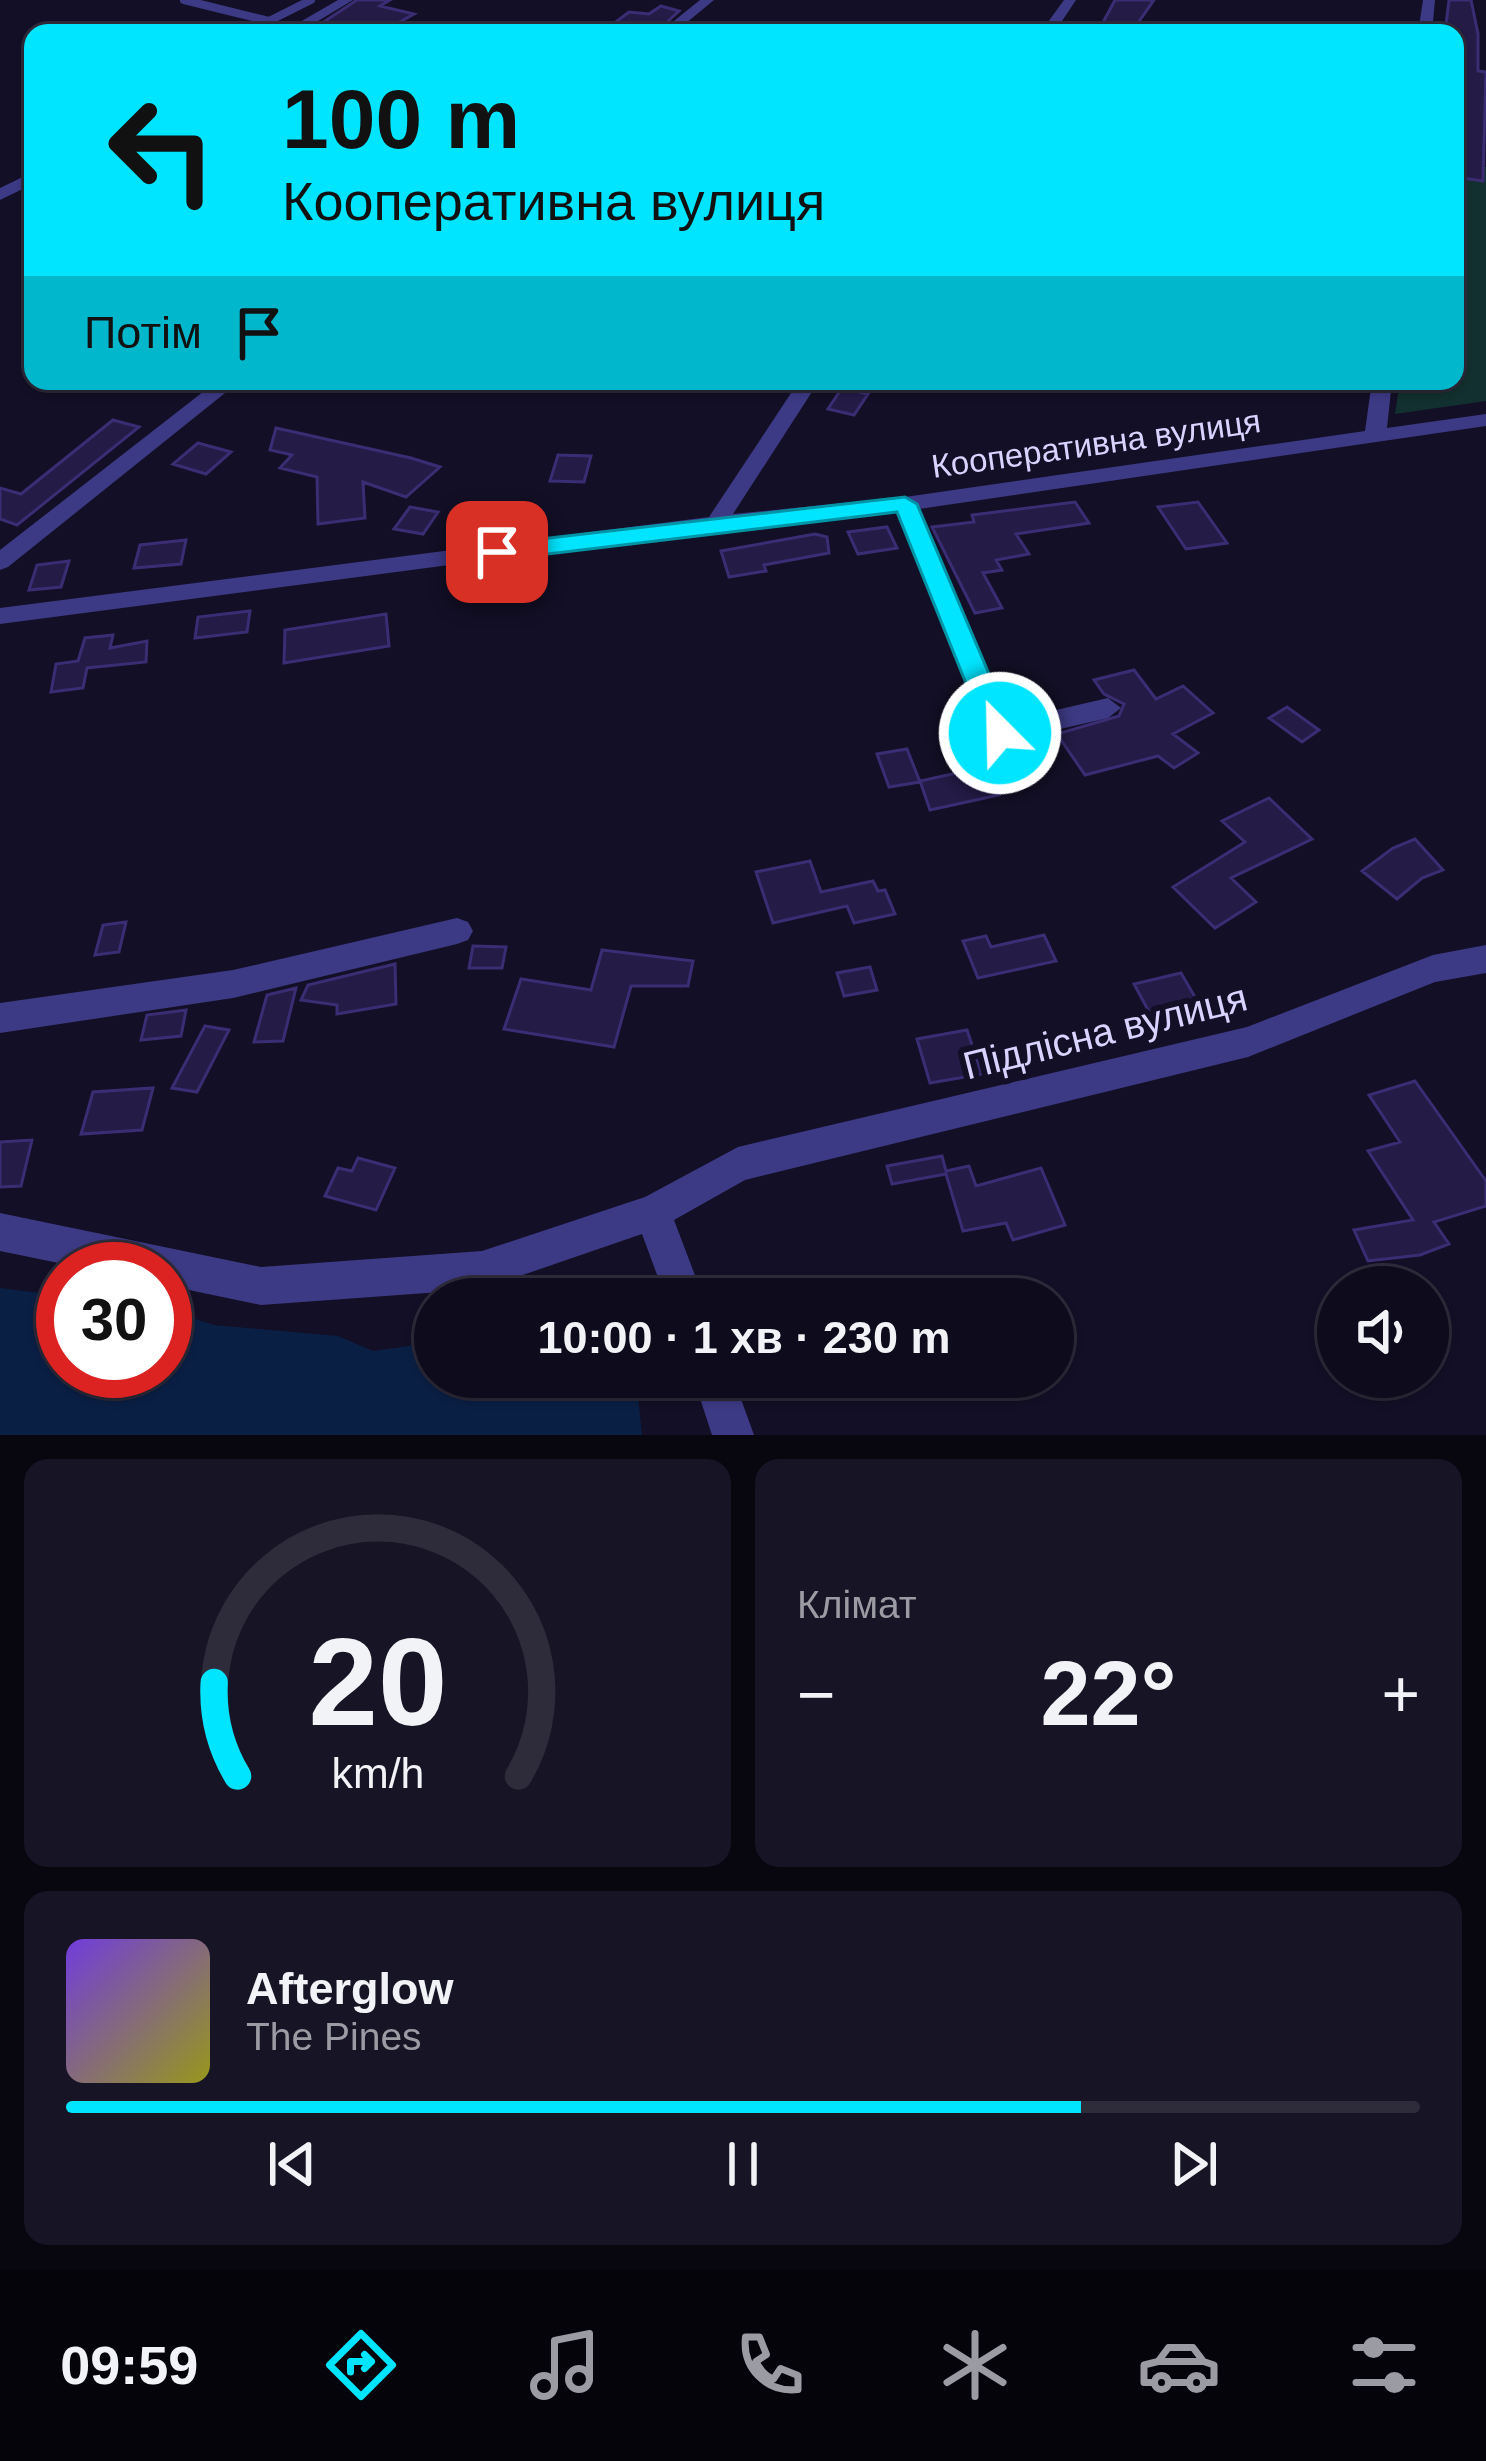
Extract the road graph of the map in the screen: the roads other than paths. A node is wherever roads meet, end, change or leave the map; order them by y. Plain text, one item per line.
1 (184, 0) edge
2 (311, 0) edge
3 (347, 0) edge
4 (708, 0) edge
5 (304, 24) edge
6 (677, 24) edge
7 (219, 390) edge
8 (803, 390) edge
9 (1381, 390) edge
10 (1486, 420) edge
11 (1375, 436) junction
12 (905, 504) junction
13 (716, 523) junction
14 (0, 562) edge
15 (0, 616) edge
16 (1108, 708) dead end
17 (458, 931) dead end
18 (1486, 959) edge
19 (0, 1018) edge
20 (653, 1212) junction
21 (0, 1232) edge
22 (677, 1278) edge
23 (720, 1398) edge
24 (733, 1435) edge

1 - 2 lane
3 - 5 street
4 - 6 street
7 - 14 street
8 - 13 street
9 - 11 street
10 - 11 street, Кооперативна вулиця
11 - 12 street, Кооперативна вулиця
12 - 13 street, Кооперативна вулиця
12 - 16 street
13 - 15 street, Кооперативна вулиця
17 - 19 street
18 - 20 street, Підлісна вулиця
20 - 21 street, Підлісна вулиця
20 - 22 street
23 - 24 street

